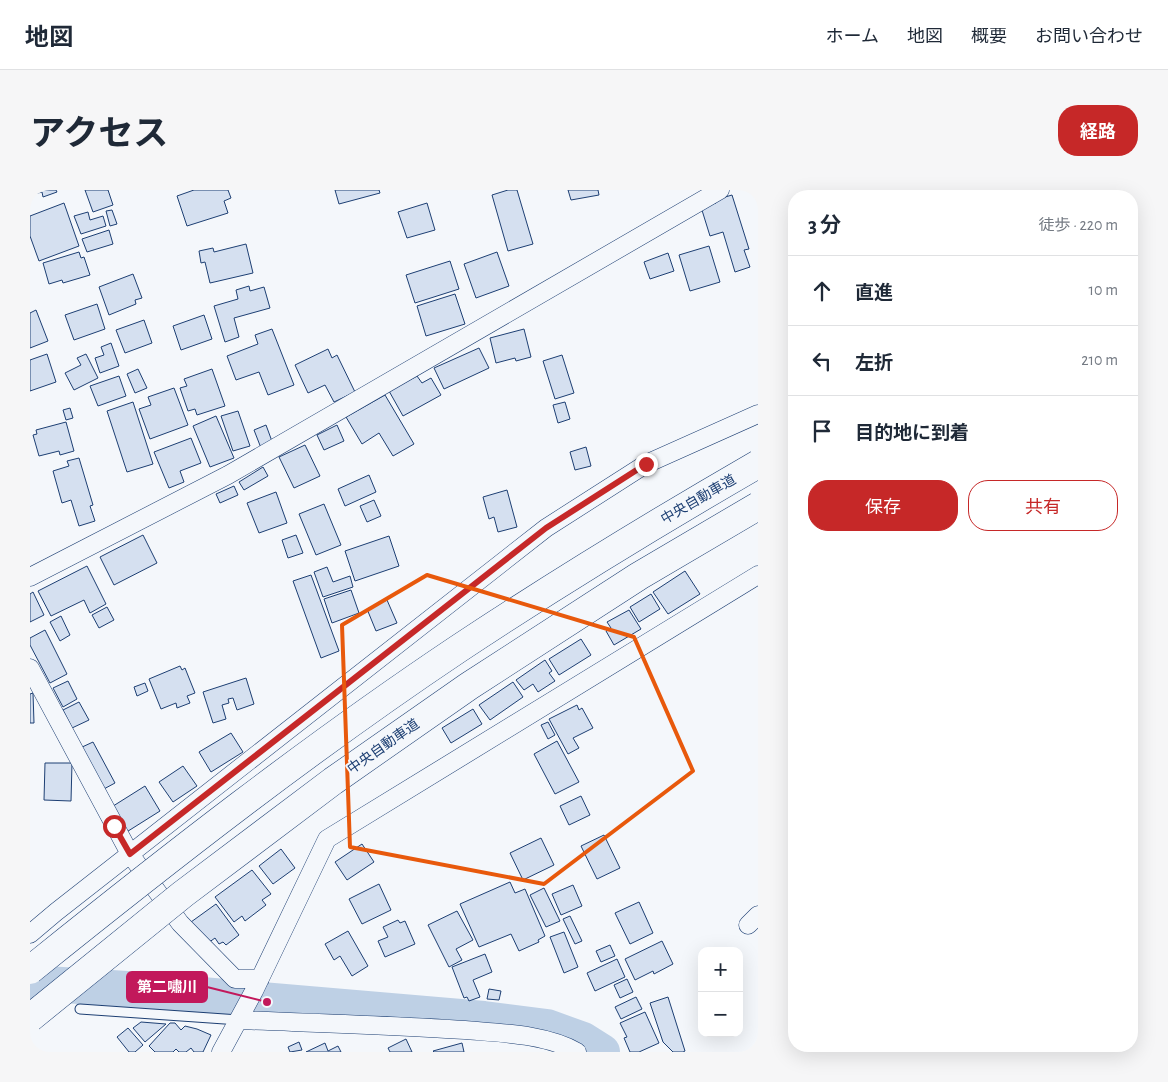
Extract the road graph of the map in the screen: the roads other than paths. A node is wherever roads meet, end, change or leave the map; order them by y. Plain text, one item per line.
1 (720, 190) edge
2 (758, 414) edge
3 (758, 464) edge
4 (758, 506) edge
5 (758, 575) edge
6 (30, 577) edge
7 (30, 668) edge
8 (130, 854) junction
9 (30, 934) edge
10 (30, 970) edge
11 (257, 985) junction
12 (80, 1009) dead end
13 (241, 1016) junction
14 (30, 1018) edge
15 (221, 1052) edge
16 (577, 1052) edge

1 - 6 street
2 - 8 street
3 - 10 highway, 中央自動車道, bridge
4 - 14 highway, 中央自動車道, bridge
5 - 11 street
7 - 8 street
8 - 9 street
8 - 11 street
11 - 13 street
12 - 13 lane
13 - 15 street
13 - 16 street

